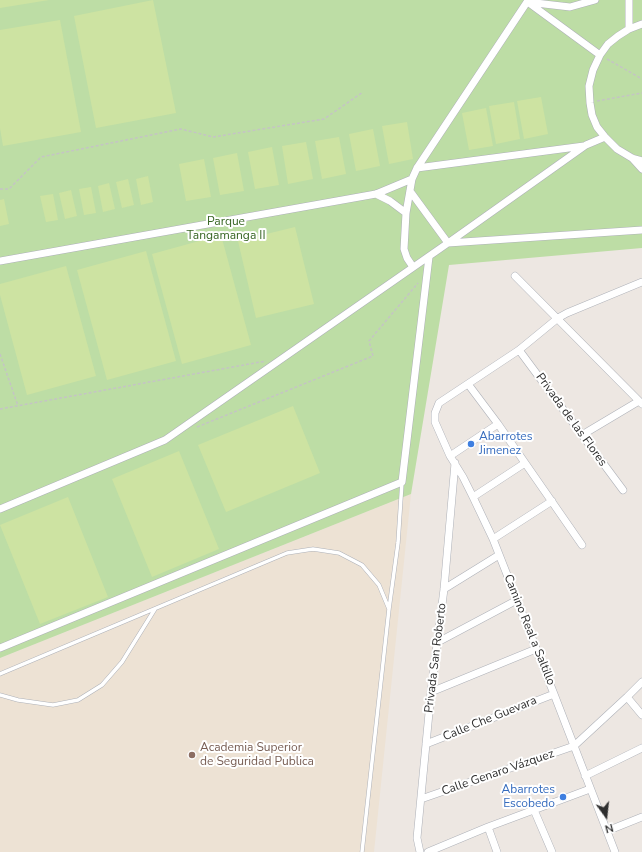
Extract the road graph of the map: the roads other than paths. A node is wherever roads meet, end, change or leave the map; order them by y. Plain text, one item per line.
1 (595, 0) edge
2 (629, 0) edge
3 (526, 1) edge
4 (642, 24) edge
5 (630, 29) junction
6 (600, 55) junction
7 (605, 137) junction
8 (586, 145) junction
9 (632, 158) junction
10 (642, 161) edge
11 (417, 168) junction
12 (642, 169) edge
13 (412, 179) junction
14 (410, 191) junction
15 (376, 194) junction
16 (406, 213) junction
17 (642, 230) edge
18 (448, 243) junction
19 (429, 257) junction
20 (0, 261) edge
21 (413, 267) junction
22 (515, 276) dead end
23 (642, 282) edge
24 (558, 318) junction
25 (519, 350) junction
26 (468, 384) junction
27 (641, 402) edge
28 (498, 424) junction
29 (582, 435) junction
30 (450, 456) junction
31 (455, 463) junction
32 (525, 463) junction
33 (402, 482) junction
34 (623, 490) dead end
35 (473, 497) junction
36 (552, 501) junction
37 (0, 509) edge
38 (492, 539) junction
39 (582, 544) dead end
40 (499, 555) junction
41 (444, 589) junction
42 (517, 600) junction
43 (156, 608) junction
44 (389, 609) junction
45 (438, 642) junction
46 (0, 648) edge
47 (536, 648) junction
48 (0, 674) edge
49 (642, 682) edge
50 (431, 692) junction
51 (554, 694) junction
52 (0, 695) edge
53 (627, 697) junction
54 (642, 715) edge
55 (426, 744) junction
56 (574, 746) junction
57 (642, 748) edge
58 (585, 776) junction
59 (590, 789) junction
60 (421, 799) junction
61 (534, 810) junction
62 (642, 817) edge
63 (488, 827) junction
64 (607, 831) junction
65 (362, 852) edge
66 (420, 852) edge
67 (428, 852) edge
68 (497, 852) edge
69 (552, 852) edge
70 (615, 852) edge

1 - 3 street
2 - 5 street
3 - 6 street
3 - 11 street
4 - 5 street
5 - 6 street
6 - 7 street
7 - 8 street
7 - 9 street
8 - 11 street
8 - 18 street
9 - 10 street
9 - 12 street
11 - 13 street
13 - 14 street
13 - 15 street
14 - 16 street
14 - 18 street
15 - 16 street
15 - 20 street
16 - 21 street
17 - 18 street
18 - 19 street
19 - 21 street
19 - 33 street
21 - 37 street
22 - 24 street
23 - 24 street
24 - 25 street
24 - 27 street
25 - 26 street
25 - 29 street, Privada de las Flores
26 - 28 street
26 - 30 street, Camino Real a Saltillo
27 - 29 street
28 - 30 street
28 - 32 street
29 - 34 street, Privada de las Flores
30 - 31 street, Camino Real a Saltillo
31 - 35 street, Camino Real a Saltillo
31 - 41 street, Privada San Roberto
32 - 35 street
32 - 36 street
33 - 44 lane
33 - 46 street
35 - 38 street, Camino Real a Saltillo
36 - 38 street
36 - 39 street
38 - 40 street, Camino Real a Saltillo
40 - 41 street
40 - 42 street, Camino Real a Saltillo
41 - 45 street, Privada San Roberto
42 - 45 street
42 - 47 street, Camino Real a Saltillo
43 - 44 lane
43 - 48 lane
43 - 52 lane
44 - 65 lane
45 - 50 street, Privada San Roberto
47 - 50 street
47 - 51 street, Camino Real a Saltillo
49 - 53 street
50 - 55 street, Privada San Roberto
51 - 55 street, Calle Che Guevara
51 - 56 street, Camino Real a Saltillo
53 - 54 street
53 - 56 street
55 - 60 street, Privada San Roberto
56 - 58 street, Camino Real a Saltillo
56 - 60 street, Calle Genaro Vázquez
57 - 58 street
58 - 59 street, Camino Real a Saltillo
59 - 61 street
59 - 64 street, Camino Real a Saltillo
60 - 66 street, Privada San Roberto
61 - 63 street
61 - 69 street
62 - 64 street
63 - 67 street
63 - 68 street
64 - 70 street, Camino Real a Saltillo

